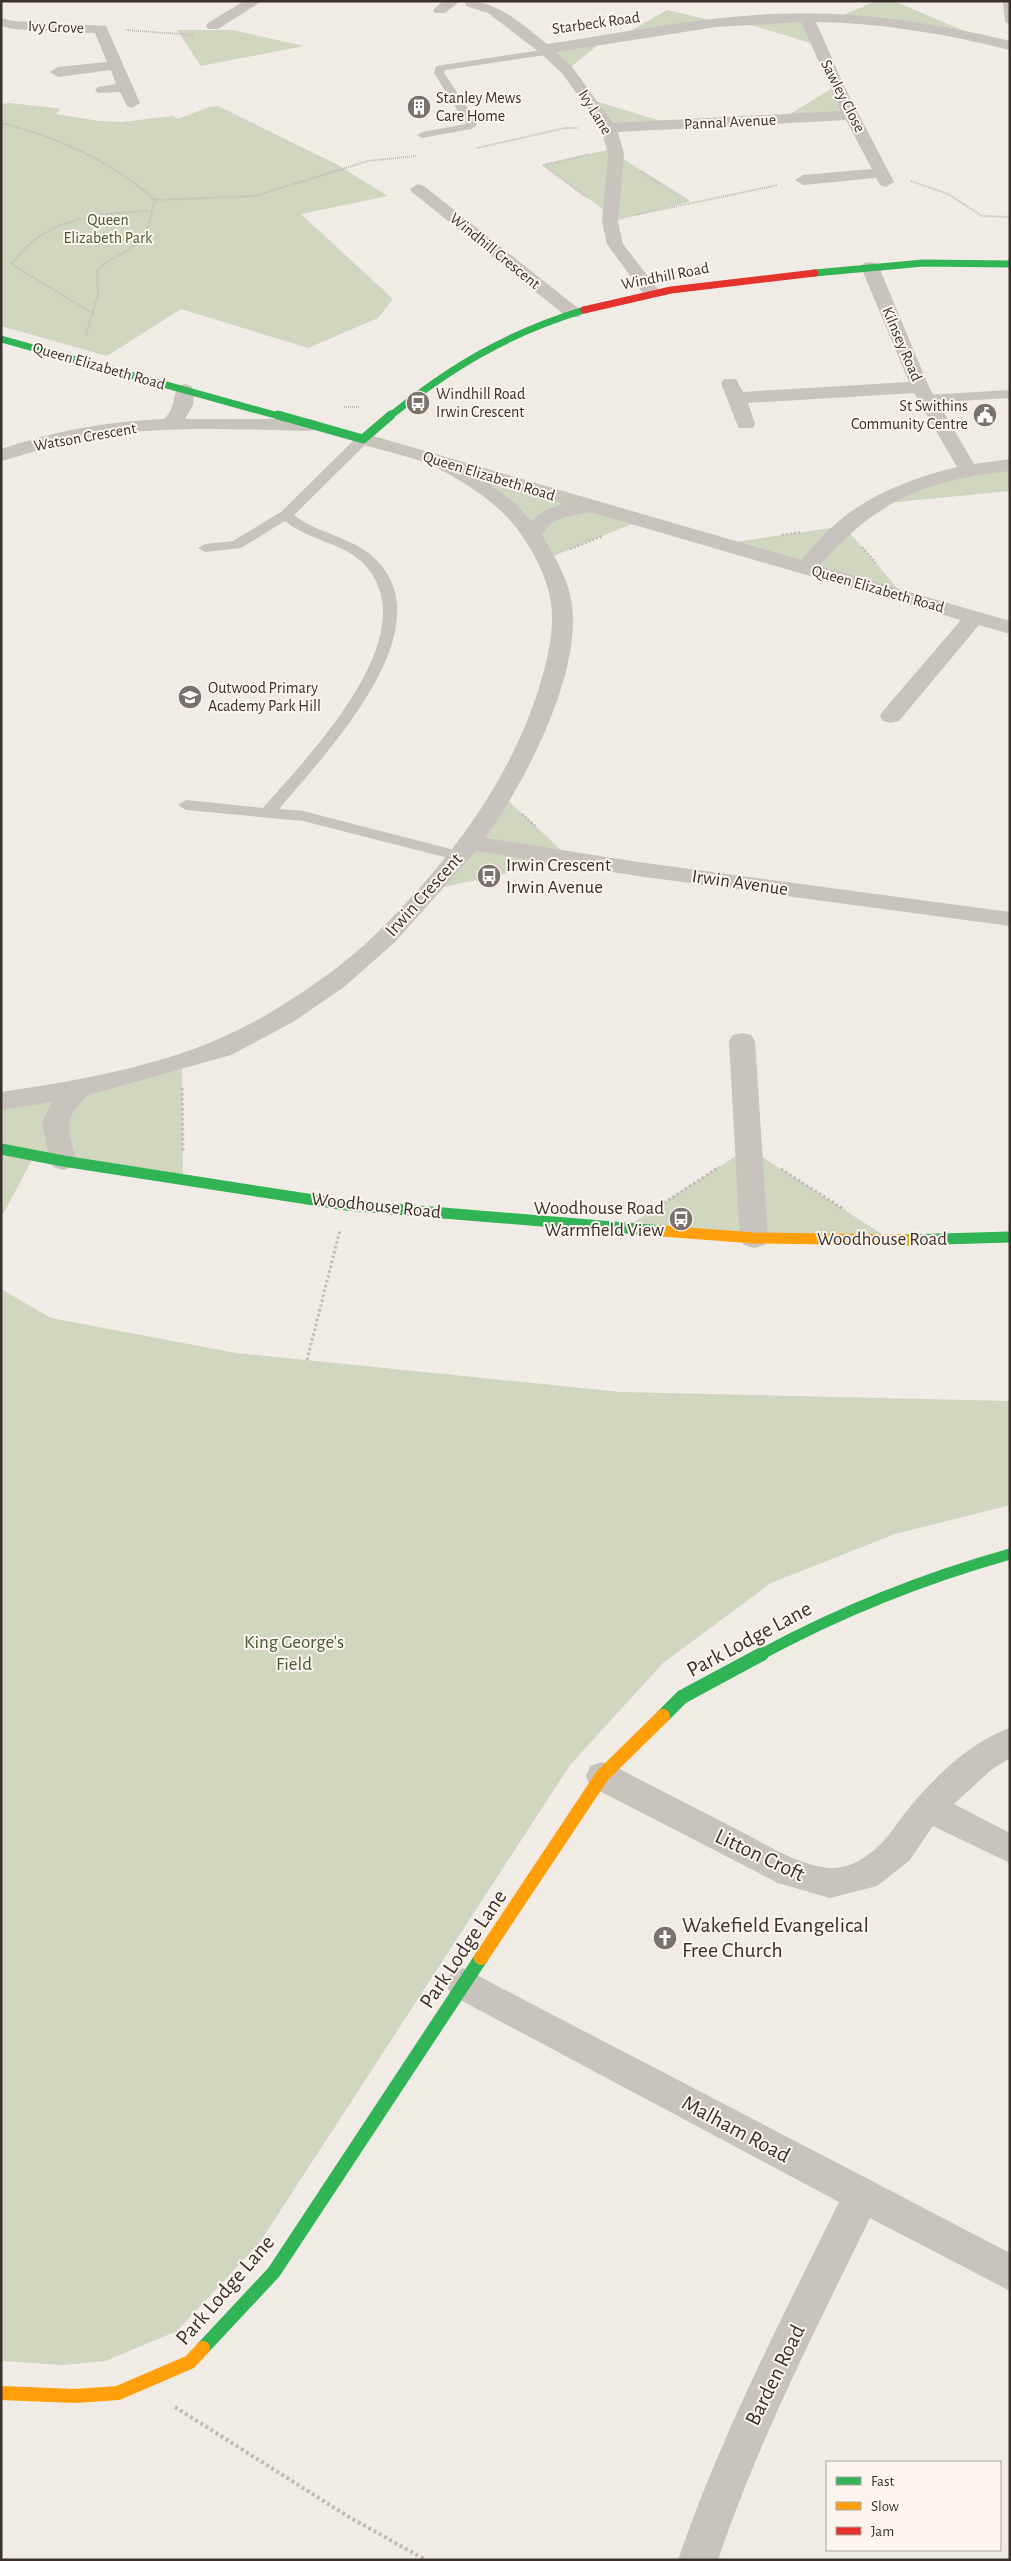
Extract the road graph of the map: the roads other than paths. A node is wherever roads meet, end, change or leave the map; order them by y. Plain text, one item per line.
1 (255, 1) edge
2 (1008, 1) edge
3 (471, 3) dead end
4 (807, 18) junction
5 (1, 22) edge
6 (1010, 22) edge
7 (212, 26) road end
8 (1010, 46) edge
9 (546, 50) junction
10 (116, 65) junction
11 (58, 72) dead end
12 (126, 87) junction
13 (103, 90) dead end
14 (132, 103) dead end
15 (852, 115) junction
16 (609, 128) junction
17 (422, 135) dead end
18 (884, 177) junction
19 (803, 180) road end
20 (910, 181) road end
21 (860, 182) dead end
22 (418, 189) dead end
23 (1010, 264) edge
24 (870, 268) junction
25 (651, 292) junction
26 (573, 314) junction
27 (1, 339) edge
28 (185, 390) junction
29 (923, 393) junction
30 (1010, 394) edge
31 (170, 424) junction
32 (746, 424) dead end
33 (310, 425) junction
34 (363, 439) junction
35 (1, 455) edge
36 (436, 461) junction
37 (1010, 466) edge
38 (968, 470) junction
39 (593, 507) junction
40 (286, 515) junction
41 (532, 535) junction
42 (206, 548) dead end
43 (806, 567) junction
44 (975, 618) junction
45 (1010, 628) edge
46 (891, 716) dead end
47 (186, 804) dead end
48 (267, 813) junction
49 (466, 850) junction
50 (1010, 920) edge
51 (742, 1041) dead end
52 (79, 1088) junction
53 (1, 1101) edge
54 (1, 1149) edge
55 (63, 1161) junction
56 (1010, 1237) edge
57 (754, 1238) junction
58 (1010, 1554) edge
59 (1010, 1741) edge
60 (602, 1776) junction
61 (928, 1807) junction
62 (1010, 1849) edge
63 (463, 1984) junction
64 (862, 2195) junction
65 (1010, 2273) edge
66 (1, 2393) edge
67 (698, 2560) edge

1 - 7 street
2 - 6 lane
3 - 9 street, Ivy Lane
4 - 8 street, Starbeck Road
4 - 9 street, Starbeck Road
4 - 15 street, Sawley Close
5 - 10 street, Ivy Grove
9 - 16 street, Ivy Lane
9 - 17 lane
10 - 11 street
10 - 12 street, Ivy Grove
12 - 13 street
12 - 14 street, Ivy Grove
15 - 16 street, Pannal Avenue
15 - 18 street, Sawley Close
16 - 25 street, Ivy Lane
18 - 19 street
18 - 20 street
18 - 21 street
22 - 26 street, Windhill Crescent
23 - 24 street, Windhill Road
24 - 25 street, Windhill Road
24 - 29 street, Kilnsey Road
25 - 26 street, Windhill Road
26 - 34 street, Windhill Road
27 - 28 street, Queen Elizabeth Road
28 - 31 street
28 - 33 street, Queen Elizabeth Road
29 - 30 lane
29 - 32 street
29 - 38 street, Kilnsey Road
31 - 33 street, Watson Crescent
31 - 35 street, Watson Crescent
33 - 34 street, Queen Elizabeth Road
34 - 36 street, Queen Elizabeth Road
34 - 40 lane
36 - 39 street, Queen Elizabeth Road
36 - 41 street, Irwin Crescent
37 - 38 street
38 - 43 street
39 - 41 street
39 - 43 street, Queen Elizabeth Road
40 - 42 lane
40 - 48 lane
41 - 49 street, Irwin Crescent
43 - 44 street, Queen Elizabeth Road
44 - 45 street, Queen Elizabeth Road
44 - 46 street, Queen Elizabeth Road
47 - 48 lane
48 - 49 lane
49 - 50 street, Irwin Avenue
49 - 52 street, Irwin Crescent
51 - 57 street
52 - 53 street, Irwin Crescent
52 - 55 street
54 - 55 street, Woodhouse Road
55 - 57 street, Woodhouse Road
56 - 57 street, Woodhouse Road
58 - 60 street, Park Lodge Lane
59 - 61 street, Litton Croft
60 - 61 street, Litton Croft
60 - 63 street, Park Lodge Lane
61 - 62 street
63 - 64 street, Malham Road
63 - 66 street, Park Lodge Lane
64 - 65 street, Malham Road
64 - 67 street, Barden Road

